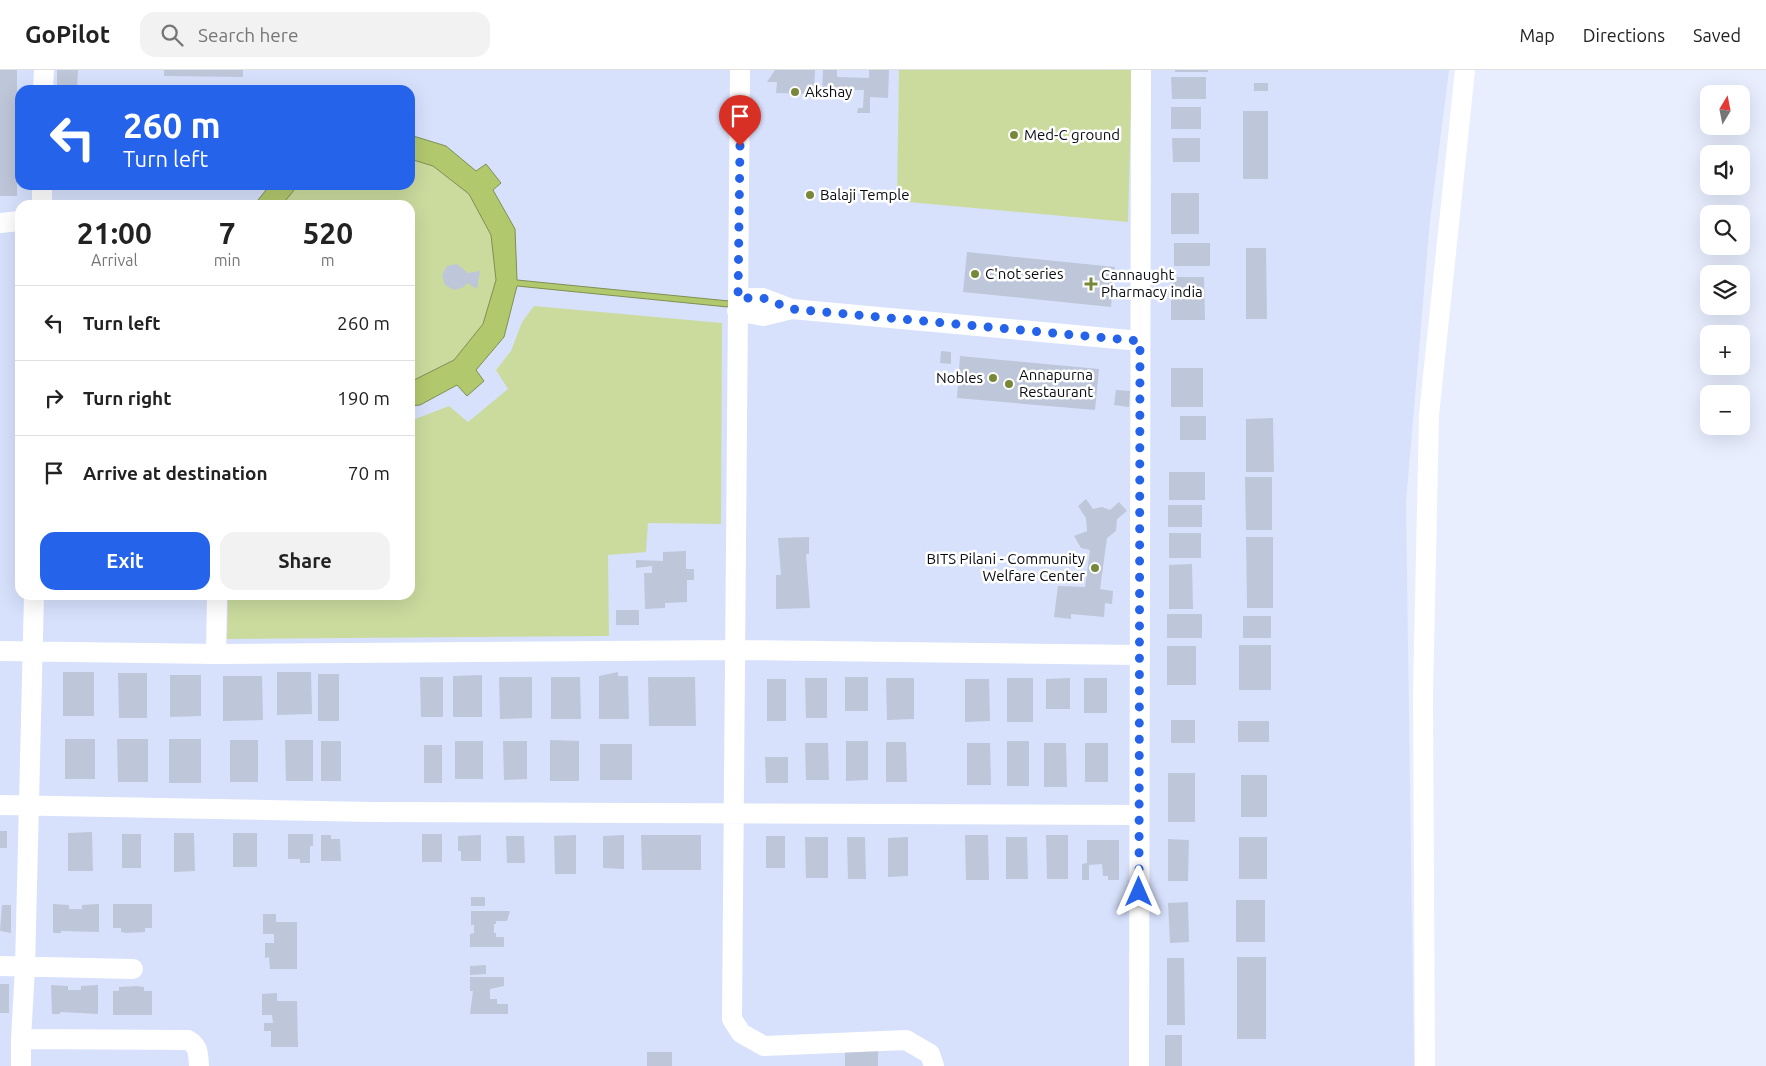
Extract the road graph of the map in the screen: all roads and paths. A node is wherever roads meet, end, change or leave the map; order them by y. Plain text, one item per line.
1 (44, 70) edge
2 (740, 70) edge
3 (1141, 70) edge
4 (1465, 70) edge
5 (44, 85) edge
6 (15, 221) edge
7 (0, 222) edge
8 (737, 305) junction
9 (1140, 341) junction
10 (34, 600) edge
11 (216, 600) edge
12 (735, 650) junction
13 (0, 651) edge
14 (33, 651) junction
15 (216, 654) junction
16 (1140, 655) junction
17 (0, 805) edge
18 (29, 806) junction
19 (734, 813) junction
20 (1139, 815) junction
21 (0, 966) edge
22 (25, 967) junction
23 (134, 969) dead end
24 (21, 1039) junction
25 (21, 1066) edge
26 (199, 1066) edge
27 (934, 1066) edge
28 (1139, 1066) edge
29 (1425, 1066) edge

1 - 5 street
2 - 8 street
3 - 9 street
4 - 29 street
6 - 7 street
8 - 9 street
8 - 12 street
9 - 16 street
10 - 14 street
11 - 15 street
12 - 15 street
12 - 16 street
12 - 19 street
13 - 14 street
14 - 15 street
14 - 18 street
16 - 20 street
17 - 18 street
18 - 19 street
18 - 22 street
19 - 20 street
19 - 27 street
20 - 28 street
21 - 22 street
22 - 23 street
22 - 24 street
24 - 25 street
24 - 26 street

